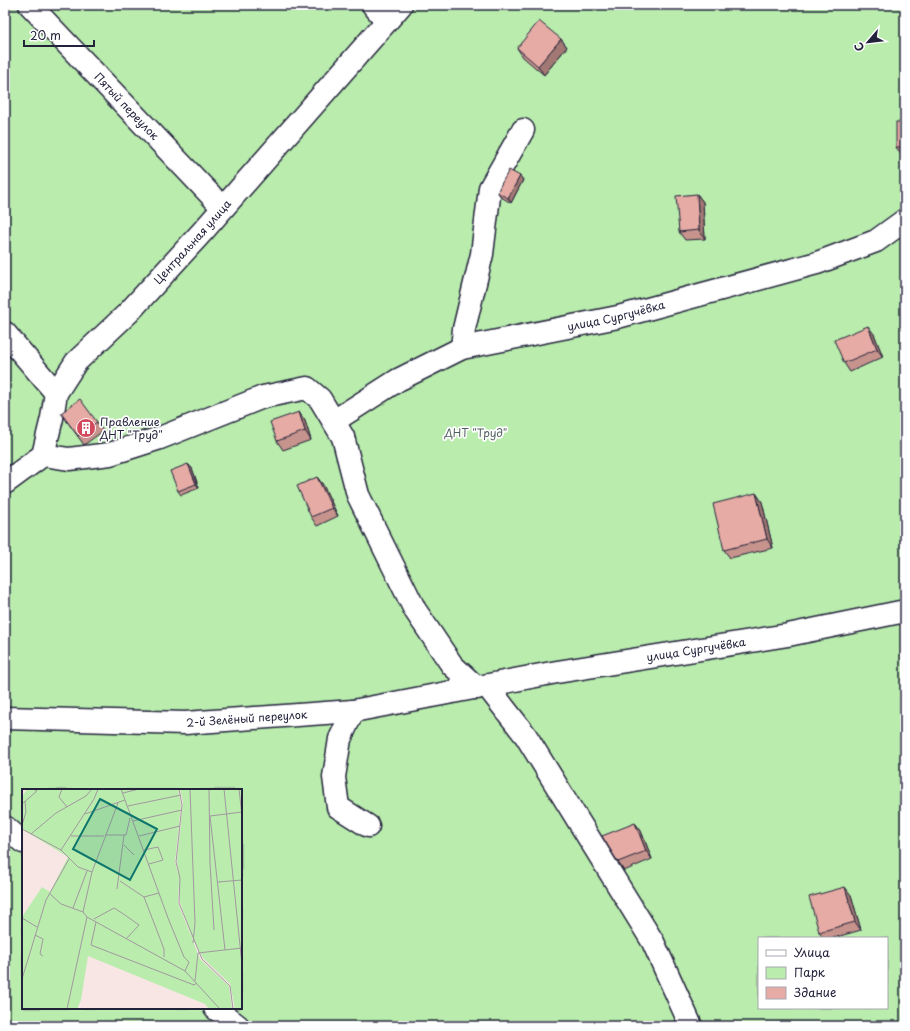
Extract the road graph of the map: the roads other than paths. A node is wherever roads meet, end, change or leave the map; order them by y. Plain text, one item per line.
1 (30, 5) edge
2 (373, 5) edge
3 (402, 5) edge
4 (387, 21) junction
5 (523, 130) dead end
6 (222, 208) junction
7 (905, 220) edge
8 (5, 333) edge
9 (462, 348) junction
10 (56, 393) junction
11 (334, 421) junction
12 (43, 455) junction
13 (5, 483) edge
14 (905, 611) edge
15 (482, 687) junction
16 (353, 711) junction
17 (5, 718) edge
18 (368, 826) dead end
19 (5, 827) edge
20 (22, 841) edge
21 (216, 1009) edge
22 (238, 1026) edge
23 (691, 1026) edge

1 - 6 street, Пятый переулок
2 - 4 street
3 - 4 street, Центральная улица
4 - 6 street, Центральная улица
5 - 9 street
6 - 10 street, Центральная улица
7 - 9 street, улица Сургучёвка
8 - 10 street
9 - 11 street, улица Сургучёвка
10 - 12 street, Центральная улица
11 - 12 street
11 - 15 street
12 - 13 street
14 - 15 street, улица Сургучёвка
15 - 16 street, 2-й Зелёный переулок
15 - 23 street
16 - 17 street, 2-й Зелёный переулок
16 - 18 street
19 - 20 street
21 - 22 street

